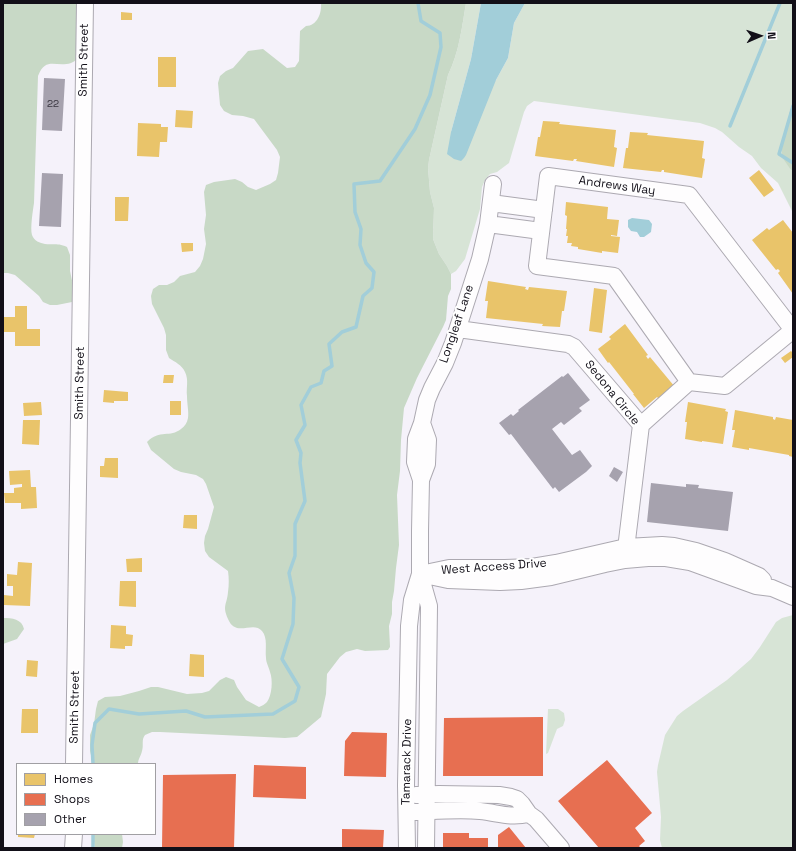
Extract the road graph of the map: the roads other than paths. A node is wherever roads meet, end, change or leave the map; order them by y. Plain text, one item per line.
1 (85, 3) edge
2 (493, 184) dead end
3 (491, 204) junction
4 (544, 210) junction
5 (488, 224) junction
6 (541, 231) junction
7 (458, 329) junction
8 (689, 382) junction
9 (641, 425) junction
10 (626, 554) junction
11 (420, 574) junction
12 (793, 597) edge
13 (408, 676) junction
14 (428, 676) junction
15 (74, 763) edge
16 (426, 794) junction
17 (406, 796) junction
18 (426, 811) junction
19 (406, 812) junction
20 (529, 814) junction
21 (74, 835) edge
22 (73, 848) edge
23 (407, 848) edge
24 (426, 848) edge
25 (561, 848) edge

1 - 15 street, Smith Street
2 - 3 street, Longleaf Lane
3 - 4 street
3 - 5 street, Longleaf Lane
4 - 6 street, Andrews Way
4 - 8 street, Andrews Way
5 - 6 street
5 - 7 street, Longleaf Lane
6 - 8 street, Andrews Way
7 - 9 street, Sedona Circle
7 - 11 street, Longleaf Lane
8 - 9 street
9 - 10 street, Sedona Circle
10 - 11 street, West Access Drive
10 - 12 street, West Access Drive
11 - 13 street, Tamarack Drive
11 - 14 street, Tamarack Drive
13 - 14 street
13 - 17 street, Tamarack Drive
14 - 16 street, Tamarack Drive
16 - 17 street
16 - 18 street, Tamarack Drive
16 - 20 street
17 - 19 street, Tamarack Drive
18 - 19 street
18 - 20 street
18 - 24 street, Tamarack Drive
19 - 23 street, Tamarack Drive
20 - 25 street
21 - 22 street

